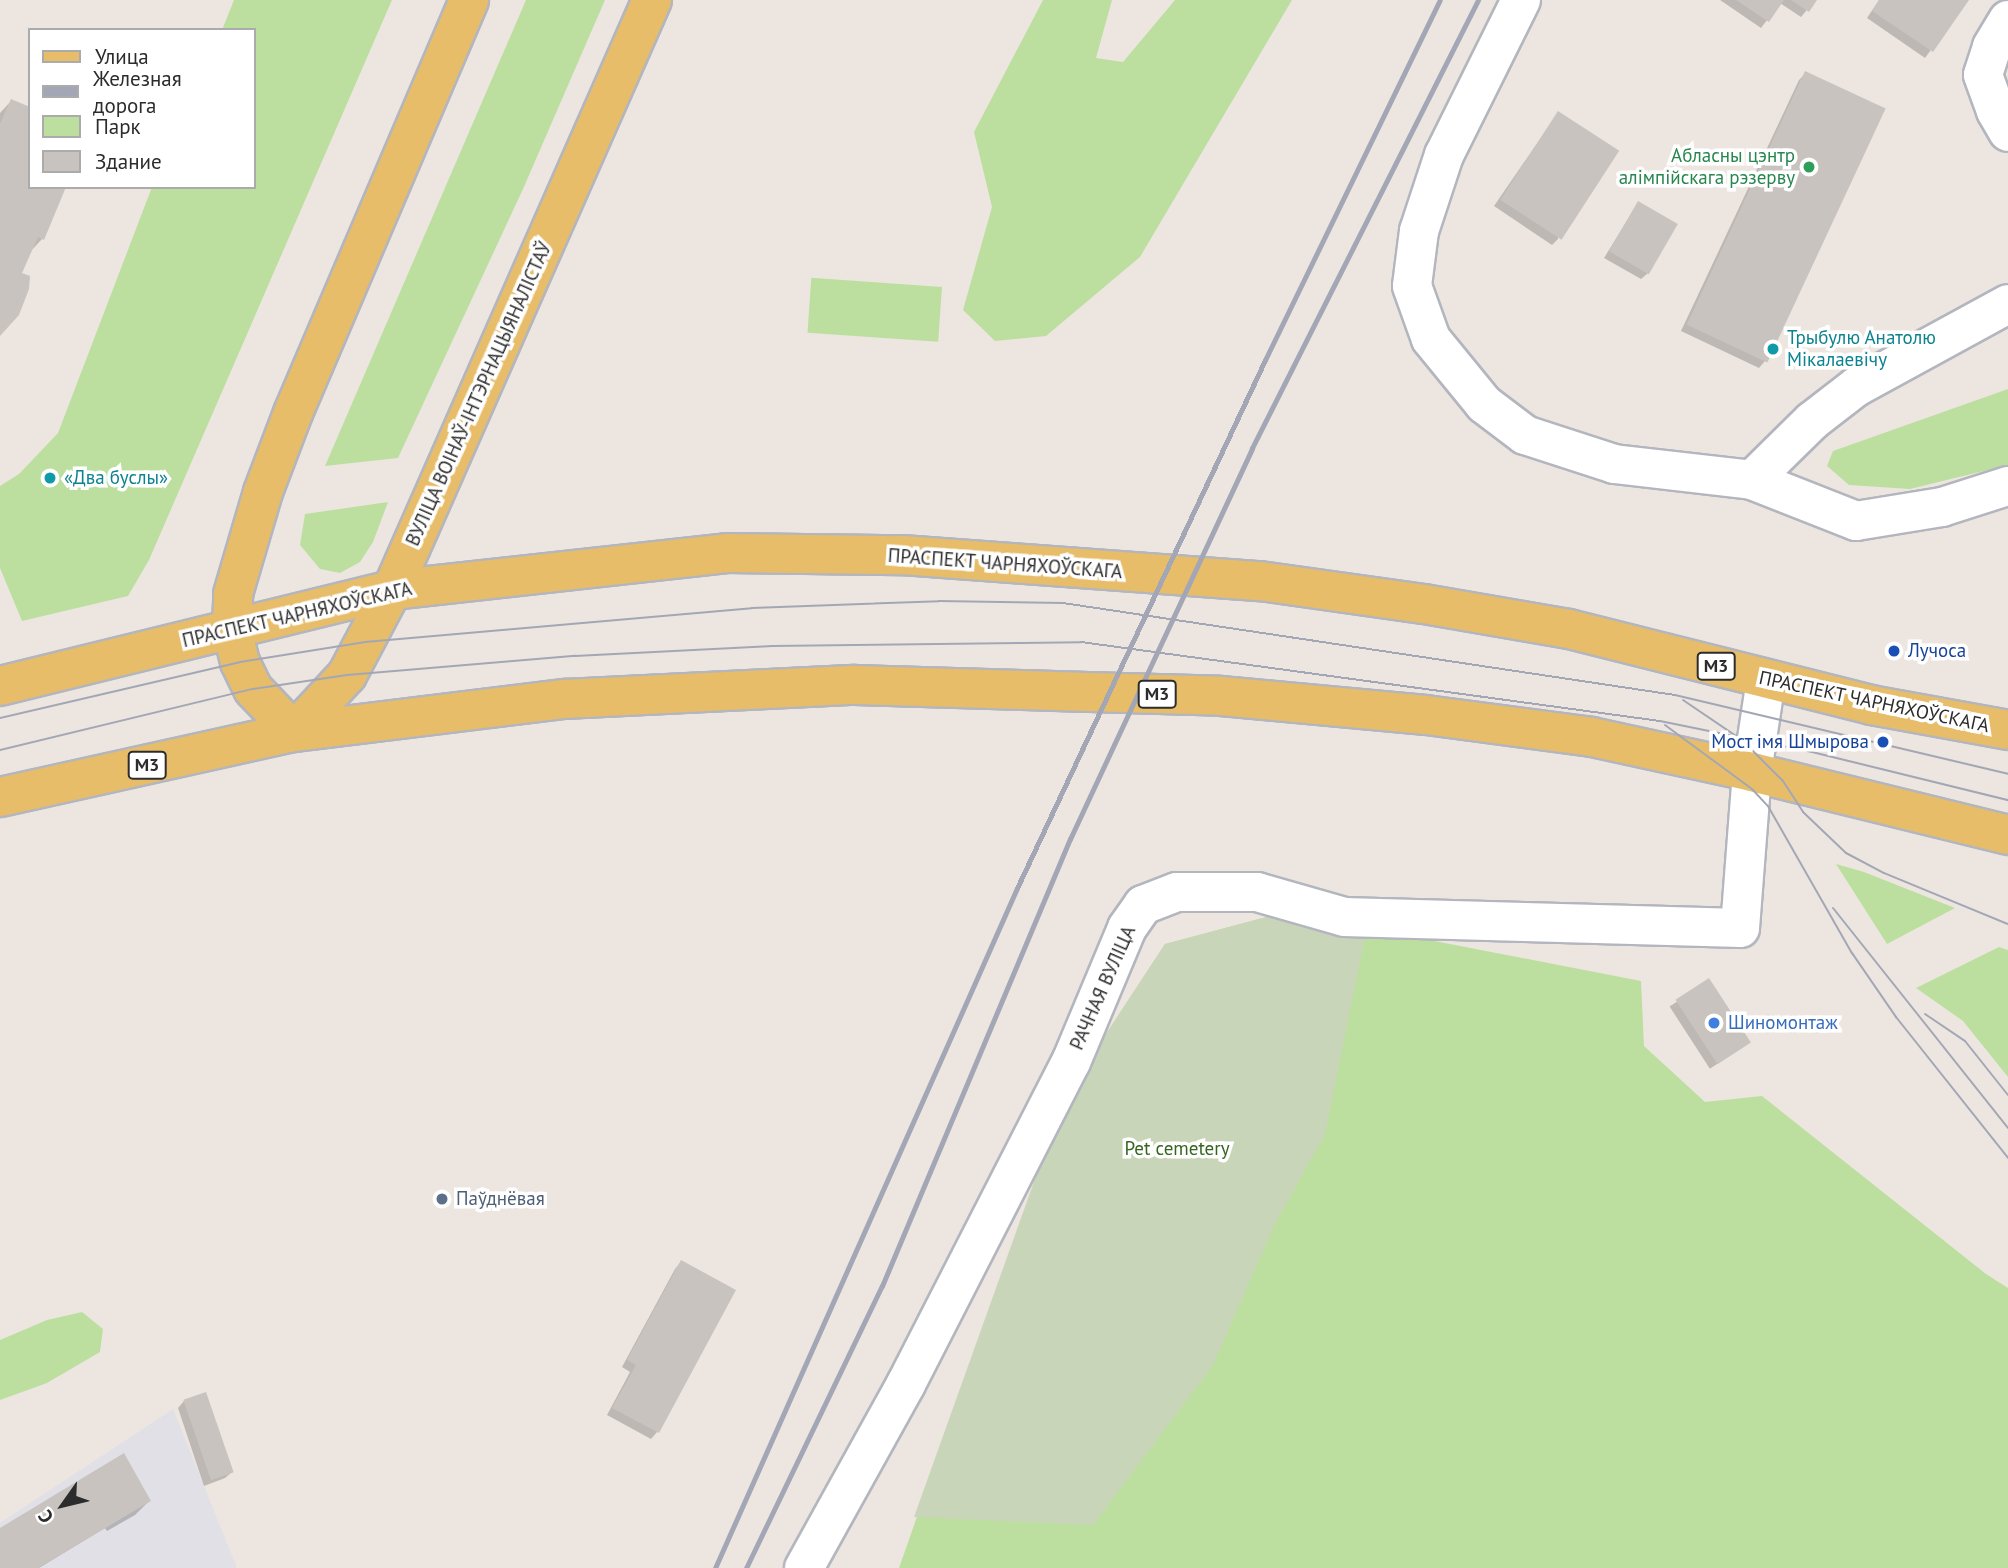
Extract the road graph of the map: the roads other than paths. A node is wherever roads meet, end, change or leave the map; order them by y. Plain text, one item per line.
1 (469, 0) edge
2 (652, 0) edge
3 (1521, 0) edge
4 (2008, 20) edge
5 (2008, 132) edge
6 (2008, 304) edge
7 (1752, 480) junction
8 (2008, 486) edge
9 (392, 590) junction
10 (232, 630) junction
11 (1766, 679) junction
12 (0, 686) edge
13 (2008, 730) edge
14 (294, 732) junction
15 (1752, 772) junction
16 (0, 797) edge
17 (2008, 835) edge
18 (804, 1568) edge

1 - 10 main road
2 - 9 main road, ВУЛІЦА ВОІНАЎ-ІНТЭРНАЦЫЯНАЛІСТАЎ
3 - 7 street
4 - 5 street
6 - 7 street
7 - 8 street
9 - 10 main road, ПРАСПЕКТ ЧАРНЯХОЎСКАГА / М3
9 - 11 main road, ПРАСПЕКТ ЧАРНЯХОЎСКАГА / М3
9 - 14 main road, ВУЛІЦА ВОІНАЎ-ІНТЭРНАЦЫЯНАЛІСТАЎ
10 - 12 main road, ПРАСПЕКТ ЧАРНЯХОЎСКАГА / М3
10 - 14 main road
11 - 13 main road, ПРАСПЕКТ ЧАРНЯХОЎСКАГА / М3
11 - 15 street
14 - 15 main road, М3
14 - 16 main road, М3
15 - 17 main road, М3
15 - 18 street, РАЧНАЯ ВУЛІЦА

